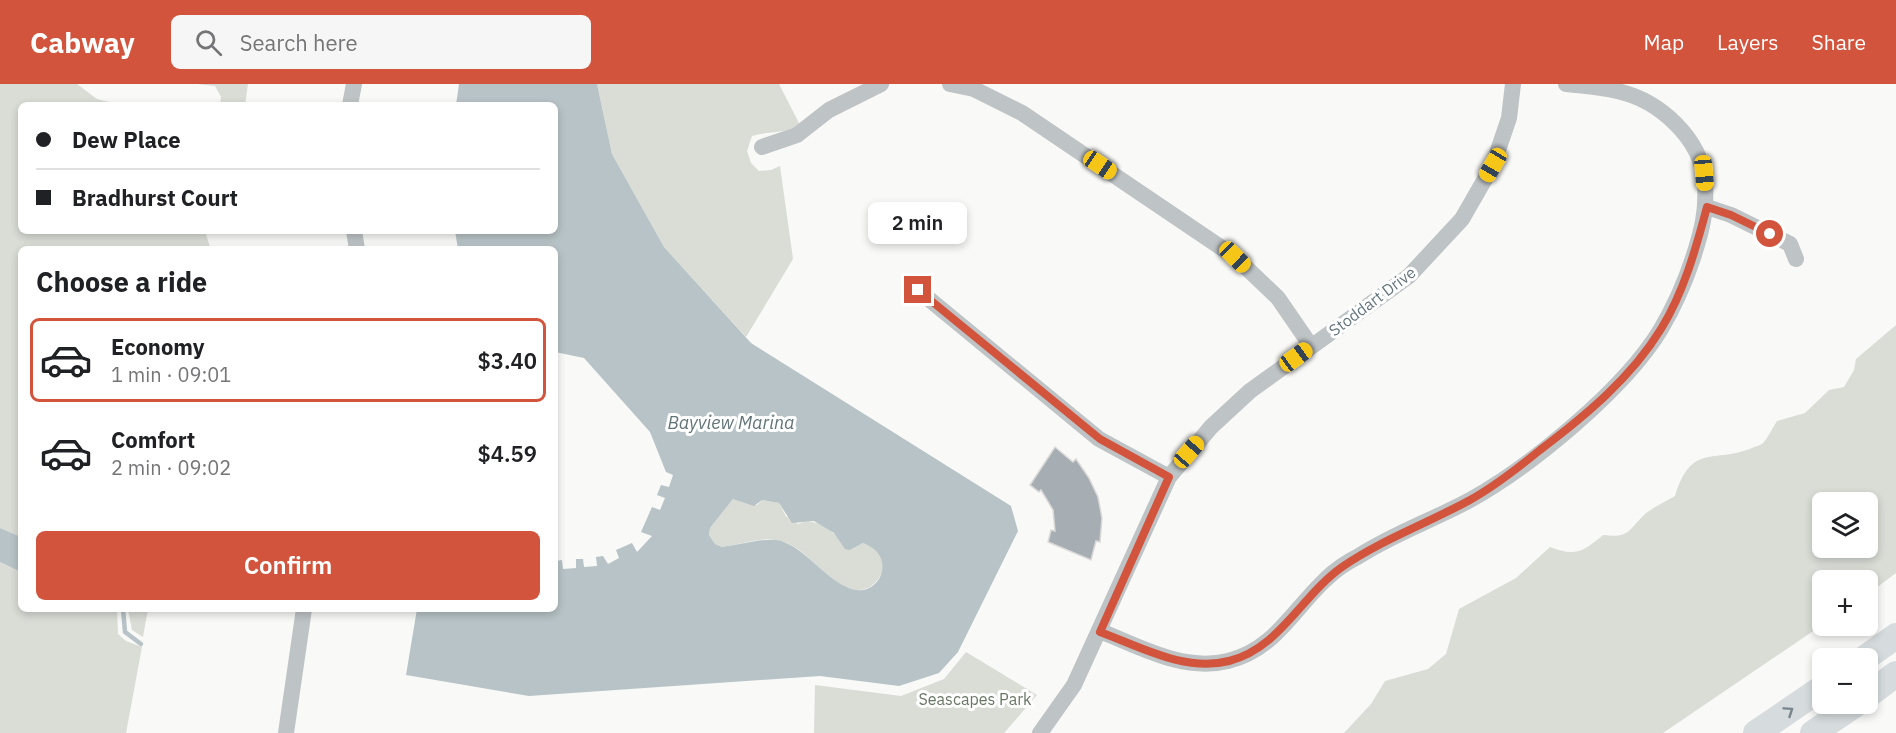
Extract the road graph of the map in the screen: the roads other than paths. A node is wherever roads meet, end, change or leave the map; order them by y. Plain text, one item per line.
1 (354, 84) edge
2 (881, 84) edge
3 (950, 84) edge
4 (1513, 84) edge
5 (1566, 84) edge
6 (351, 102) edge
7 (762, 147) dead end
8 (1707, 207) junction
9 (1796, 260) dead end
10 (918, 290) dead end
11 (1311, 346) junction
12 (1169, 477) junction
13 (304, 612) edge
14 (1100, 632) junction
15 (1896, 636) edge
16 (1878, 649) edge
17 (1896, 674) edge
18 (1878, 688) edge
19 (1812, 695) edge
20 (1841, 714) edge
21 (286, 733) edge
22 (1040, 733) edge
23 (1756, 733) edge
24 (1813, 733) edge

1 - 6 street
2 - 7 street
3 - 11 street
4 - 11 street, Stoddart Drive
5 - 8 street
8 - 9 street
8 - 14 street
10 - 12 street
11 - 12 street, Stoddart Drive
12 - 14 street, Stoddart Drive
13 - 21 street
14 - 22 street, Stoddart Drive
15 - 16 main road
17 - 18 main road
23 -> 19 main road
20 - 24 main road

